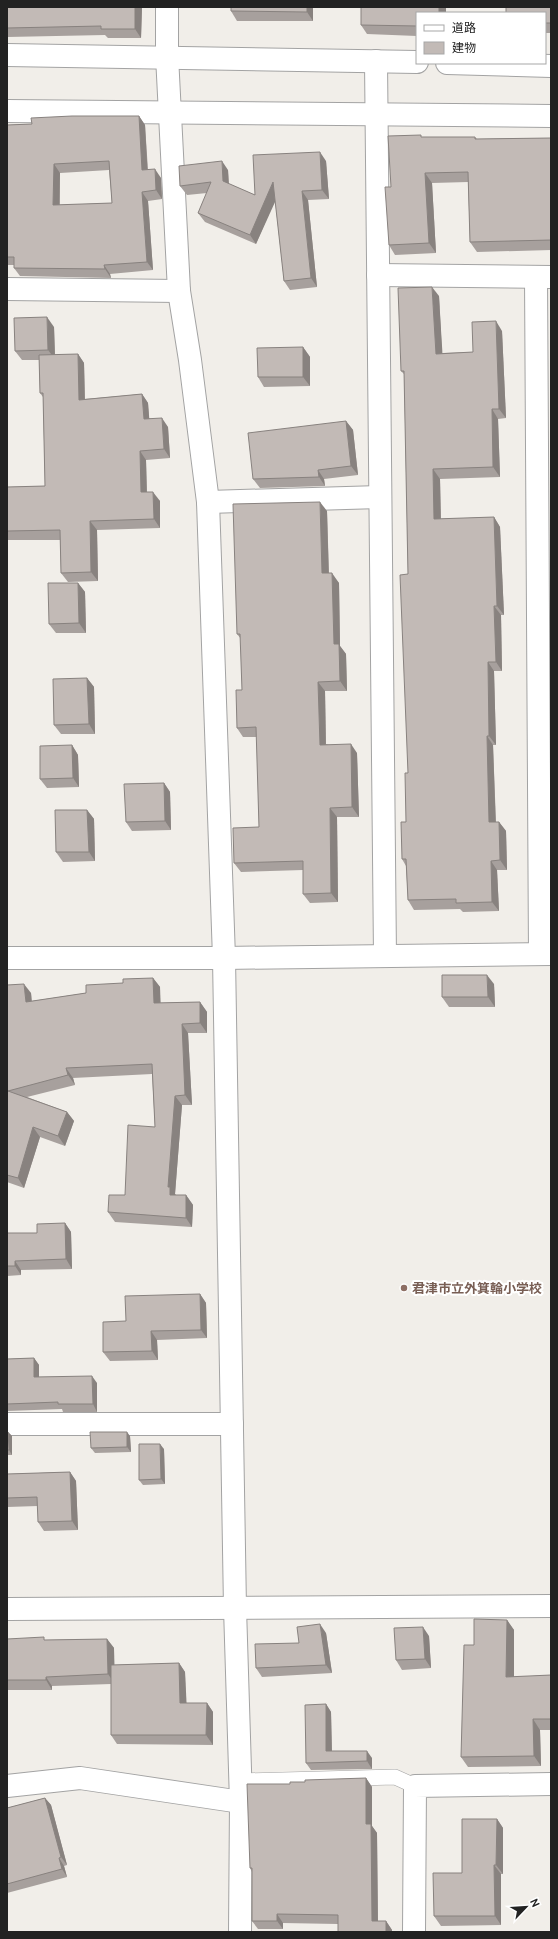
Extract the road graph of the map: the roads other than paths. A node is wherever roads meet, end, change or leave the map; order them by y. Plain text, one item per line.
1 (167, 7) edge
2 (7, 55) edge
3 (167, 56) junction
4 (376, 61) junction
5 (416, 62) edge
6 (482, 64) edge
7 (551, 66) edge
8 (7, 111) edge
9 (170, 113) junction
10 (377, 115) junction
11 (551, 116) edge
12 (378, 275) junction
13 (543, 277) edge
14 (7, 288) edge
15 (179, 291) junction
16 (380, 497) junction
17 (208, 502) junction
18 (546, 954) edge
19 (385, 956) junction
20 (7, 958) edge
21 (224, 958) junction
22 (7, 1424) edge
23 (232, 1424) junction
24 (551, 1606) edge
25 (235, 1608) junction
26 (7, 1609) edge
27 (551, 1784) edge
28 (7, 1786) edge
29 (415, 1786) junction
30 (241, 1792) junction
31 (240, 1932) edge
32 (414, 1932) edge

1 - 3 street
2 - 3 street
3 - 4 street
3 - 9 street
4 - 5 street
4 - 10 street
6 - 7 street
8 - 9 street
9 - 10 street
9 - 15 street
10 - 11 street
10 - 12 street
12 - 13 street
12 - 16 street
13 - 18 street
14 - 15 street
15 - 17 street
16 - 17 street
16 - 19 street
17 - 21 street
18 - 19 street
19 - 21 street
20 - 21 street
21 - 23 street
22 - 23 street
23 - 25 street
24 - 25 street
25 - 26 street
25 - 30 street
27 - 29 street
28 - 30 street
29 - 30 lane
29 - 32 street
30 - 31 street

